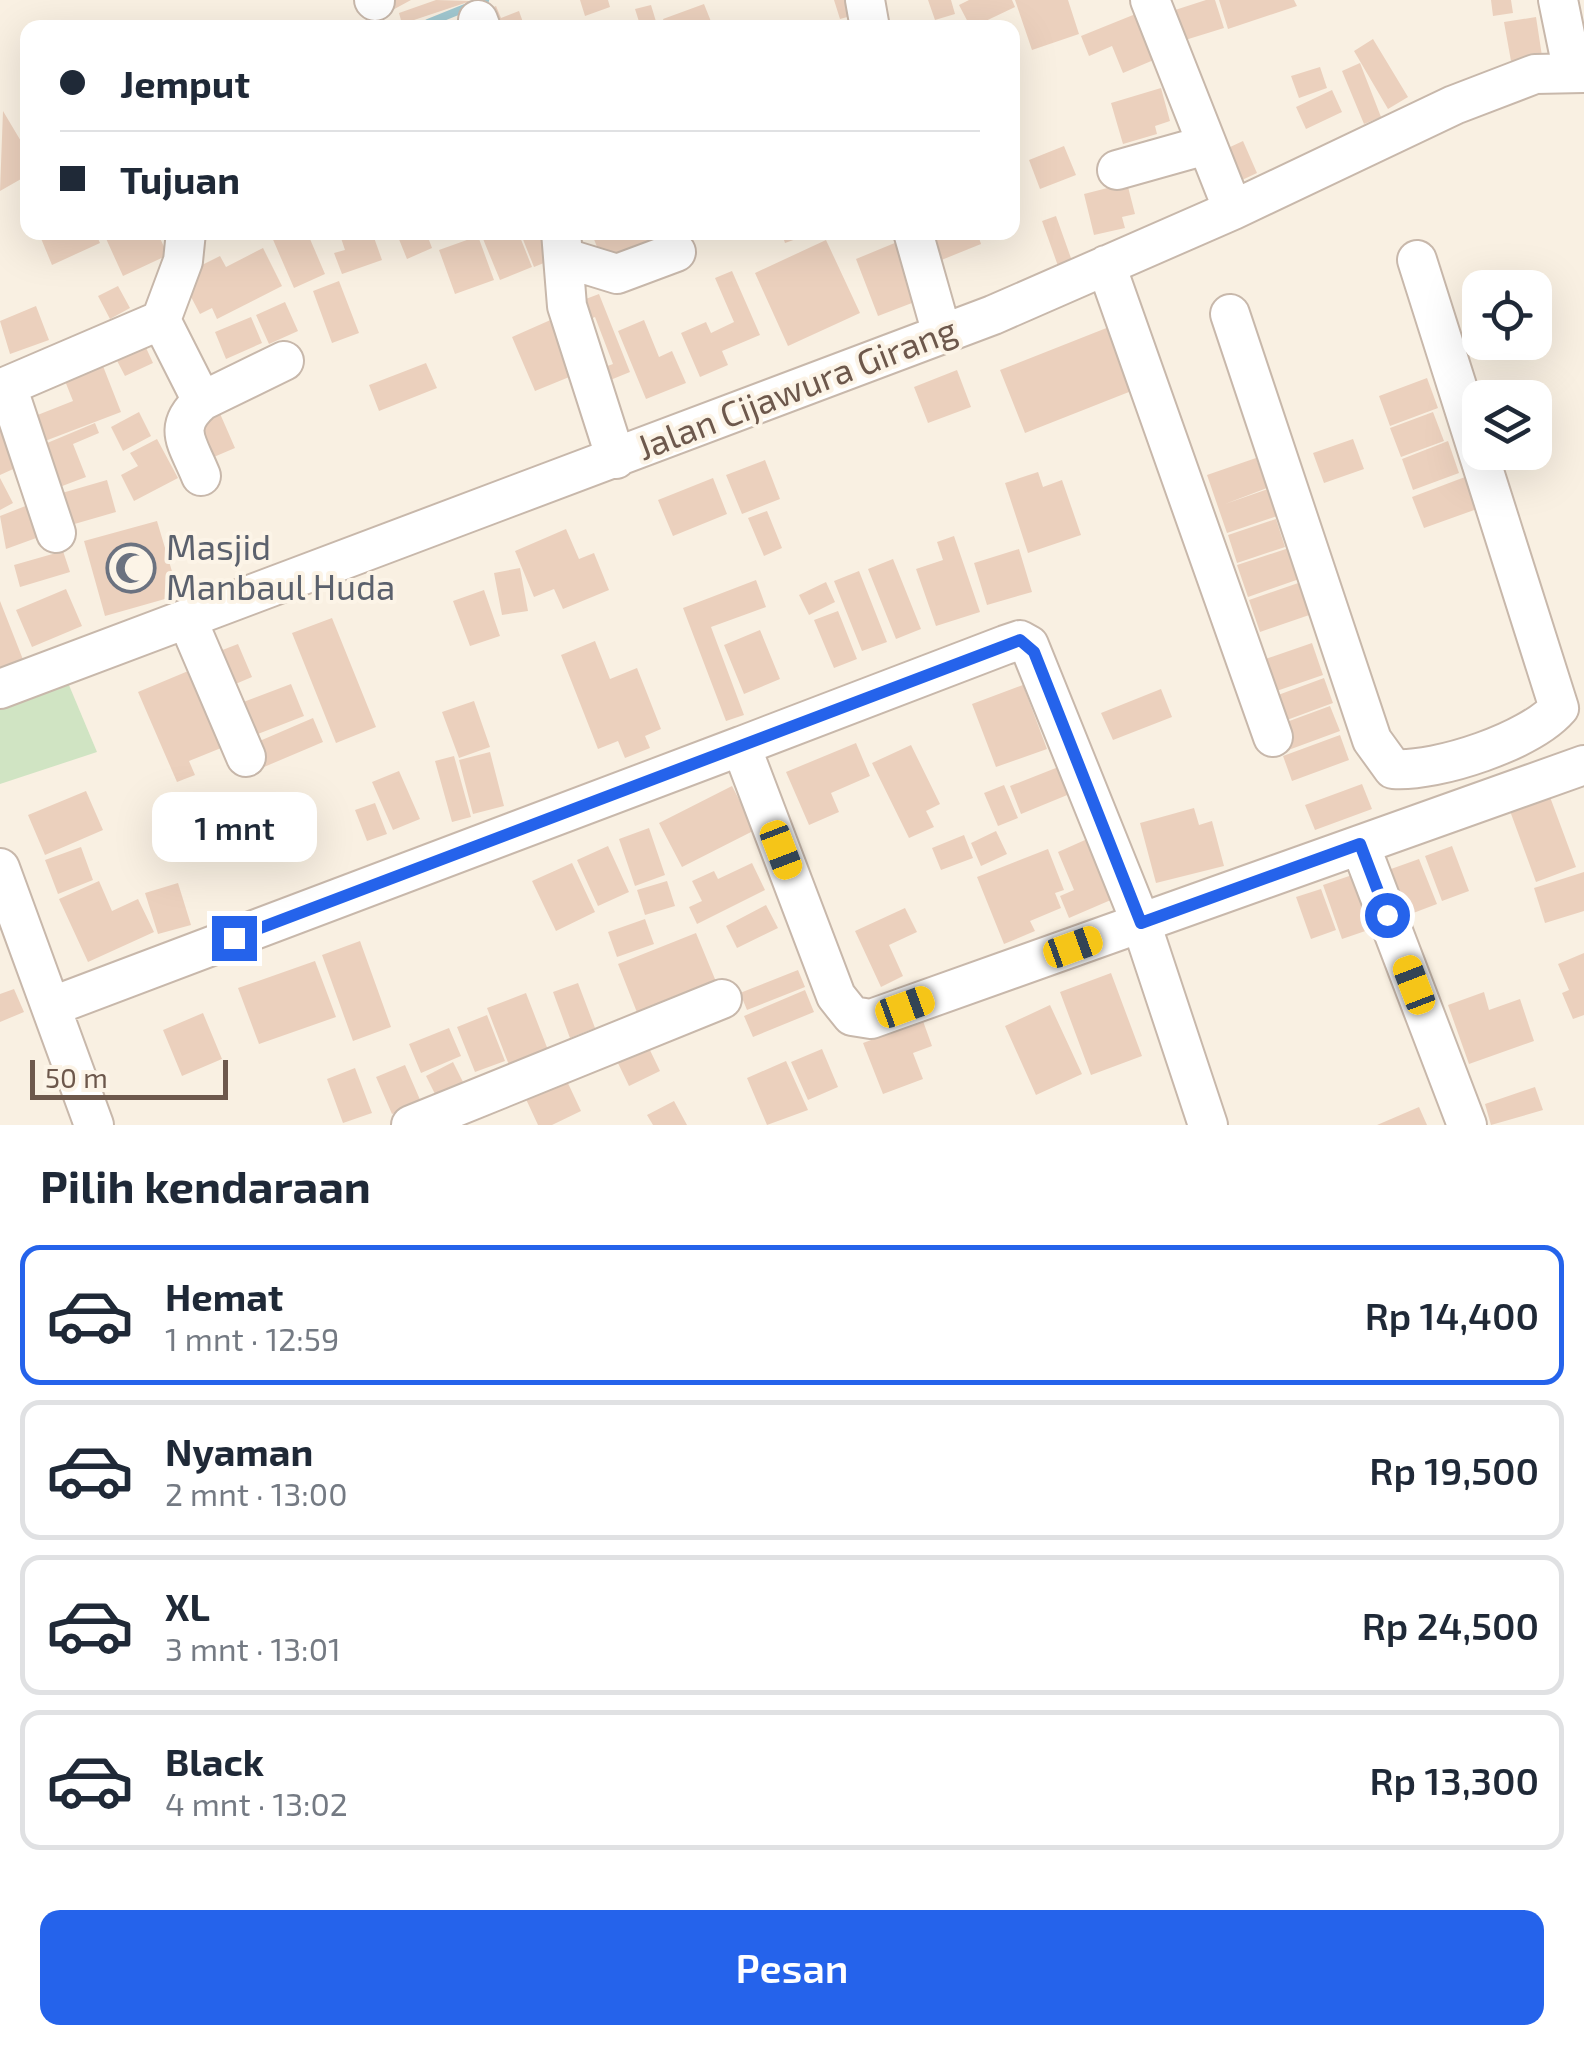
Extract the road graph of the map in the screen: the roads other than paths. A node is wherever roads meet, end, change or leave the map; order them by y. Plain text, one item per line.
1 (1150, 0) edge
2 (1558, 0) edge
3 (1579, 73) edge
4 (1206, 144) junction
5 (1117, 170) dead end
6 (1233, 210) junction
7 (185, 240) edge
8 (915, 240) edge
9 (563, 245) edge
10 (676, 252) dead end
11 (1418, 260) dead end
12 (1106, 265) junction
13 (1230, 314) dead end
14 (161, 320) junction
15 (942, 334) junction
16 (284, 362) dead end
17 (4, 387) edge
18 (202, 400) junction
19 (616, 458) junction
20 (200, 476) dead end
21 (56, 533) dead end
22 (187, 619) junction
23 (0, 689) edge
24 (1273, 737) dead end
25 (742, 746) junction
26 (1479, 750) junction
27 (246, 757) dead end
28 (1580, 777) edge
29 (1495, 796) junction
30 (1360, 844) junction
31 (0, 868) edge
32 (1141, 923) junction
33 (722, 999) dead end
34 (53, 1006) junction
35 (94, 1125) edge
36 (411, 1125) edge
37 (1208, 1125) edge
38 (1467, 1125) edge

1 - 4 street
2 - 3 street
3 - 6 street, Jalan Cijawura Girang
4 - 5 street
4 - 6 street
6 - 12 street, Jalan Cijawura Girang
7 - 14 street
8 - 15 street
9 - 10 street
9 - 19 street
11 - 26 street
12 - 15 street, Jalan Cijawura Girang
12 - 24 street
13 - 26 street
14 - 17 street
14 - 18 street
15 - 19 street, Jalan Cijawura Girang
16 - 18 street
17 - 21 street
18 - 20 street
19 - 22 street, Jalan Cijawura Girang
22 - 23 street, Jalan Cijawura Girang
22 - 27 street
25 - 32 street
25 - 32 street
25 - 34 street
26 - 29 street
28 - 29 street
29 - 30 street
30 - 32 street
30 - 38 street
31 - 34 street
32 - 37 street
33 - 36 street
34 - 35 street

